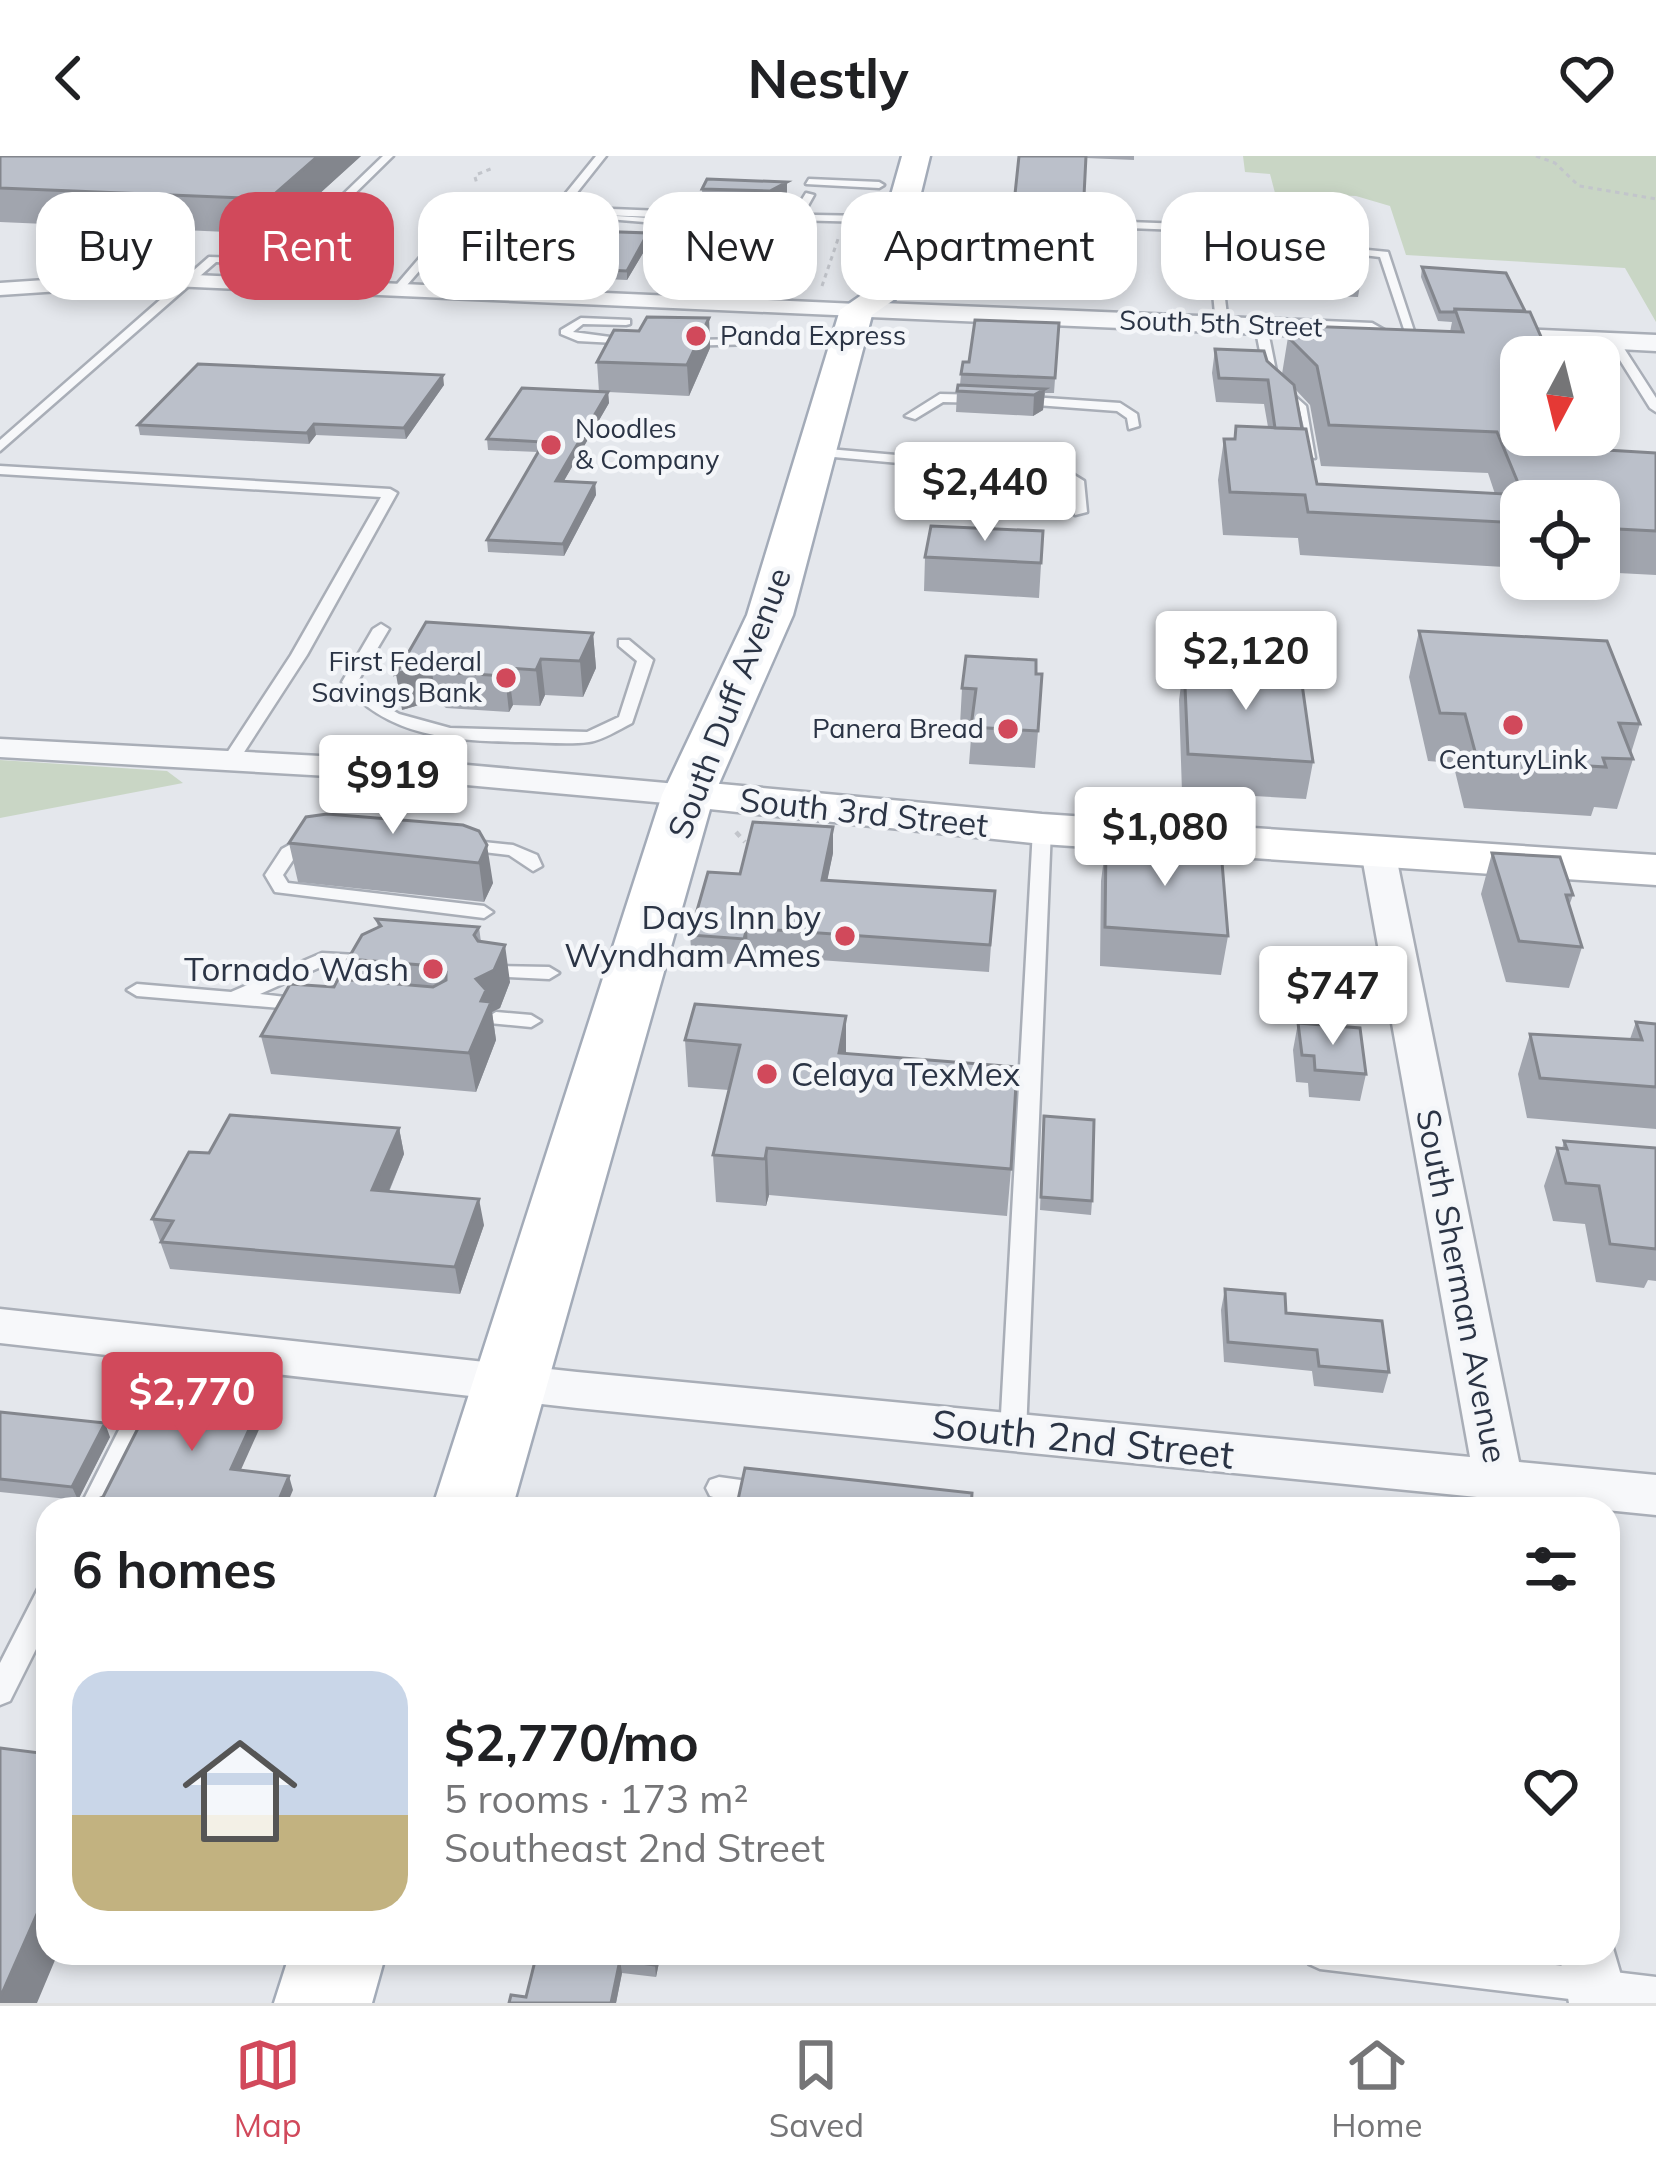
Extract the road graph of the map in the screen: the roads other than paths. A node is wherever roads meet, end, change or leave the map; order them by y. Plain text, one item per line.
1 (388, 156) edge
2 (601, 156) edge
3 (916, 156) edge
4 (884, 170) edge
5 (575, 192) edge
6 (895, 192) edge
7 (725, 217) joint
8 (841, 219) edge
9 (1369, 253) edge
10 (418, 266) edge
11 (195, 275) edge
12 (195, 281) edge
13 (841, 284) edge
14 (36, 285) edge
15 (0, 289) edge
16 (397, 290) junction
17 (167, 300) edge
18 (850, 300) edge
19 (1001, 300) edge
20 (1220, 300) edge
21 (626, 322) dead end
22 (1222, 324) junction
23 (1261, 326) junction
24 (1434, 333) junction
25 (1502, 336) edge
26 (644, 341) edge
27 (754, 341) dead end
28 (1620, 341) edge
29 (666, 342) edge
30 (1656, 343) edge
31 (1620, 351) edge
32 (1656, 408) edge
33 (910, 416) dead end
34 (1133, 426) dead end
35 (0, 448) edge
36 (817, 452) junction
37 (0, 470) edge
38 (1315, 480) edge
39 (1080, 512) dead end
40 (381, 629) dead end
41 (624, 643) dead end
42 (0, 748) edge
43 (231, 759) junction
44 (712, 813) junction
45 (1042, 829) junction
46 (333, 835) edge
47 (446, 844) edge
48 (1378, 851) junction
49 (533, 866) dead end
50 (1656, 870) edge
51 (484, 912) dead end
52 (374, 962) edge
53 (494, 972) edge
54 (549, 973) dead end
55 (137, 990) dead end
56 (233, 998) junction
57 (327, 1005) edge
58 (496, 1018) dead end
59 (531, 1021) dead end
60 (0, 1326) edge
61 (174, 1346) junction
62 (510, 1383) junction
63 (1013, 1433) junction
64 (719, 1488) dead end
65 (1502, 1494) edge
66 (787, 1495) edge
67 (1656, 1495) edge
68 (98, 1497) edge
69 (476, 1497) edge
70 (36, 1621) edge
71 (0, 1692) edge
72 (334, 1965) edge
73 (1438, 1965) edge
74 (1595, 1981) edge
75 (1656, 1994) edge
76 (323, 2003) edge

1 - 11 lane
2 - 5 lane
3 - 6 main road, South Duff Avenue
4 - 8 lane
7 - 7 lane
9 - 24 lane
10 - 16 lane
12 - 16 street
13 - 16 street
14 - 15 street
17 - 35 lane
18 - 36 main road, South Duff Avenue
19 - 22 street, South 5th Street
20 - 22 lane
21 - 26 lane
22 - 23 street, South 5th Street
23 - 24 street, South 5th Street
23 - 38 lane
24 - 25 street, South 5th Street
27 - 29 lane
28 - 30 street, South 5th Street
31 - 32 lane
33 - 34 lane
36 - 39 lane
36 - 44 main road, South Duff Avenue
37 - 43 lane
40 - 41 lane
42 - 43 street, South 3rd Street
43 - 44 street, South 3rd Street
44 - 45 main road, South 3rd Street
44 - 62 main road, South Duff Avenue
45 - 48 main road, South 3rd Street
45 - 63 lane
46 - 51 lane
47 - 49 lane
48 - 50 main road, South 3rd Street
48 - 65 street, South Sherman Avenue
52 - 56 lane
53 - 54 lane
55 - 56 lane
56 - 57 lane
58 - 59 lane
60 - 61 street, South 2nd Street
61 - 62 street, South 2nd Street
61 - 68 lane
62 - 63 street, South 2nd Street
62 - 69 main road, South Duff Avenue
63 - 65 street, South 2nd Street
64 - 66 lane
65 - 67 street, South 2nd Street
70 - 71 lane
72 - 76 main road
73 - 74 lane
74 - 75 lane

